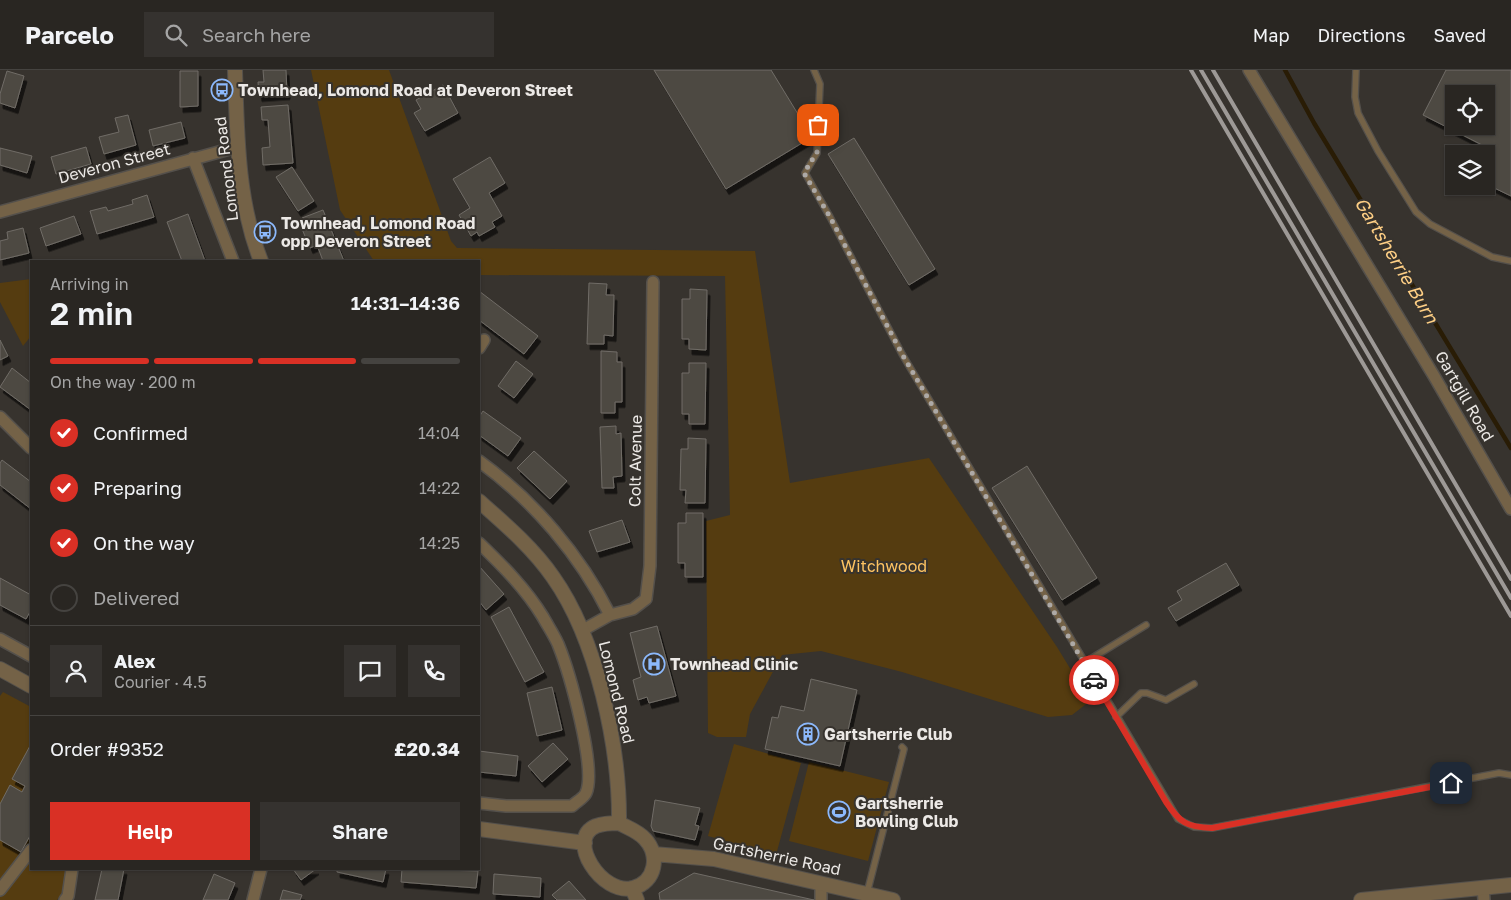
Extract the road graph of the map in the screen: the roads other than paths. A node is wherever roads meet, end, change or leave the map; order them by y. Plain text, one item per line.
1 (235, 70) edge
2 (814, 70) edge
3 (1249, 70) edge
4 (1356, 70) edge
5 (237, 147) junction
6 (193, 158) junction
7 (0, 212) edge
8 (233, 260) edge
9 (261, 260) edge
10 (1511, 261) edge
11 (653, 282) dead end
12 (0, 417) edge
13 (30, 447) edge
14 (480, 462) edge
15 (480, 502) edge
16 (1511, 508) edge
17 (480, 544) edge
18 (610, 616) junction
19 (1146, 625) dead end
20 (583, 630) junction
21 (0, 639) edge
22 (30, 655) edge
23 (1084, 663) junction
24 (0, 669) edge
25 (1194, 684) dead end
26 (30, 685) edge
27 (1116, 717) junction
28 (902, 746) dead end
29 (1511, 775) edge
30 (480, 803) edge
31 (619, 823) junction
32 (480, 829) edge
33 (585, 843) junction
34 (30, 851) edge
35 (653, 854) junction
36 (72, 870) edge
37 (261, 870) edge
38 (821, 883) junction
39 (1511, 885) edge
40 (0, 890) edge
41 (867, 893) junction
42 (635, 894) edge
43 (1484, 894) edge
44 (65, 900) edge
45 (253, 900) edge
46 (821, 900) edge
47 (893, 900) edge
48 (1361, 900) edge

1 - 5 street, Lomond Road
2 - 23 lane
3 - 16 street, Gartgill Road
4 - 10 lane
5 - 6 street, Deveron Street
5 - 9 street, Lomond Road
6 - 7 street, Deveron Street
6 - 8 street, Lomond Road
11 - 18 street, Colt Avenue
12 - 13 street
14 - 18 street, Lomond Road
15 - 20 street, Lomond Road
17 - 30 street
18 - 20 street, Lomond Road
19 - 23 lane
20 - 31 street, Lomond Road
21 - 22 street
23 - 27 lane
24 - 26 street
25 - 27 lane
27 - 29 lane
28 - 41 lane
31 - 33 street
31 - 35 street
32 - 33 street
33 - 42 street
34 - 40 street
35 - 38 street, Gartsherrie Road
35 - 42 street
36 - 44 street
37 - 45 street
38 - 41 street, Gartsherrie Road
38 - 46 street
39 - 43 street
41 - 47 street, Gartsherrie Road
43 - 48 street

